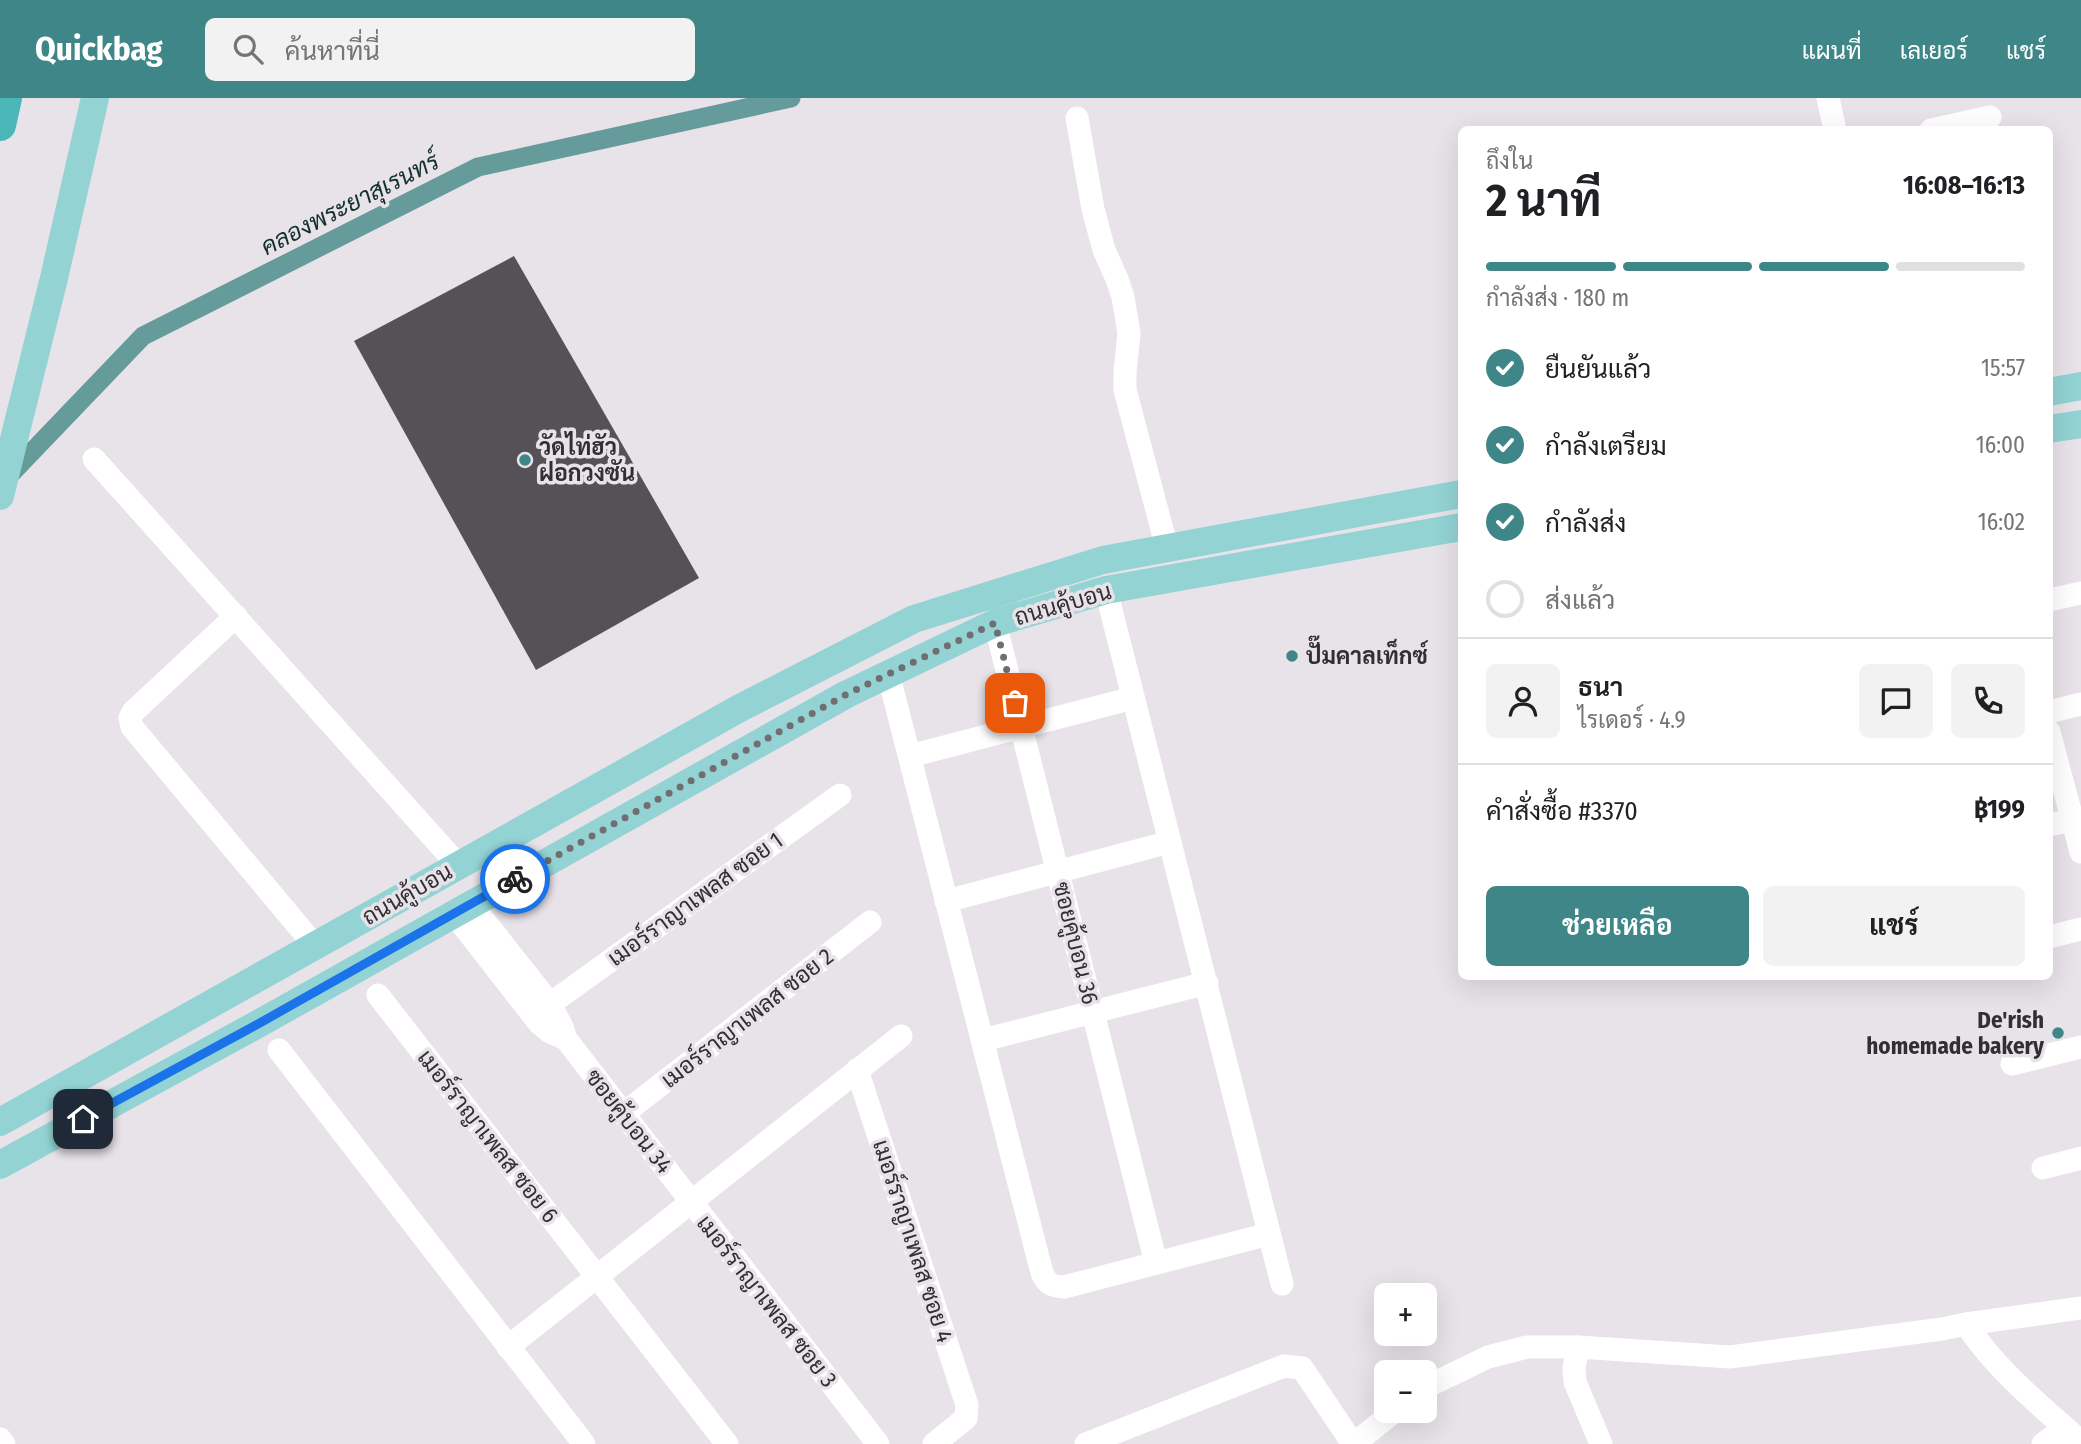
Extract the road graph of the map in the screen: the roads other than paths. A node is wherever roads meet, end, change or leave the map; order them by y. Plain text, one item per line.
1 (6, 98) edge
2 (95, 98) edge
3 (1828, 98) edge
4 (1990, 117) dead end
5 (1077, 118) dead end
6 (0, 125) edge
7 (1834, 126) edge
8 (1949, 126) edge
9 (2081, 386) edge
10 (2053, 391) edge
11 (2081, 424) edge
12 (2053, 428) edge
13 (94, 459) dead end
14 (1458, 495) edge
15 (0, 496) edge
16 (1394, 506) junction
17 (1458, 528) edge
18 (1400, 538) junction
19 (1167, 548) junction
20 (1106, 590) junction
21 (2081, 593) edge
22 (2053, 599) edge
23 (236, 616) junction
24 (995, 623) junction
25 (888, 673) junction
26 (1133, 698) junction
27 (2081, 704) edge
28 (2053, 711) edge
29 (1021, 727) junction
30 (2053, 744) edge
31 (910, 755) junction
32 (840, 795) dead end
33 (2077, 819) edge
34 (2053, 824) edge
35 (1170, 842) junction
36 (2081, 852) edge
37 (458, 865) junction
38 (1058, 872) junction
39 (946, 901) junction
40 (463, 909) junction
41 (870, 922) dead end
42 (2081, 929) edge
43 (2053, 936) edge
44 (315, 946) junction
45 (1206, 983) junction
46 (378, 995) dead end
47 (550, 1004) junction
48 (1093, 1011) junction
49 (901, 1036) dead end
50 (566, 1039) junction
51 (983, 1040) junction
52 (2081, 1047) edge
53 (279, 1050) dead end
54 (2012, 1064) dead end
55 (857, 1070) junction
56 (623, 1114) junction
57 (0, 1122) edge
58 (2081, 1158) edge
59 (0, 1165) edge
60 (2043, 1168) dead end
61 (692, 1203) junction
62 (1269, 1234) junction
63 (1156, 1264) junction
64 (597, 1278) junction
65 (1282, 1284) dead end
66 (2081, 1308) edge
67 (1966, 1324) junction
68 (508, 1347) junction
69 (1578, 1348) junction
70 (1437, 1382) edge
71 (1380, 1423) edge
72 (0, 1439) edge
73 (2081, 1443) edge
74 (4, 1444) edge
75 (584, 1444) edge
76 (727, 1444) edge
77 (878, 1444) edge
78 (934, 1444) edge
79 (1086, 1444) edge
80 (1354, 1444) edge
81 (1601, 1444) edge
82 (2043, 1444) edge

1 - 6 highway
2 - 15 main road
3 - 7 street
4 - 8 street
5 - 19 street
9 - 10 main road
11 - 12 main road
13 - 23 street
14 - 16 main road, ถนนคู้บอน
16 - 18 main road
16 - 19 main road, ถนนคู้บอน
17 - 18 main road, ถนนคู้บอน
18 - 20 main road, ถนนคู้บอน
19 - 37 main road, ถนนคู้บอน
20 - 24 main road, ถนนคู้บอน
20 - 26 street
21 - 22 street
23 - 37 street
23 - 44 street
24 - 25 main road, ถนนคู้บอน
24 - 29 street, ซอยคู้บอน 36
25 - 31 street
25 - 40 main road, ถนนคู้บอน
26 - 29 street
26 - 35 street
27 - 28 street
29 - 31 street
29 - 38 street, ซอยคู้บอน 36
30 - 33 street
31 - 39 street
32 - 47 street, เมอร์ราญาเพลส ซอย 1
33 - 34 street
33 - 36 street
35 - 38 street
35 - 45 street
37 - 44 main road, ถนนคู้บอน
38 - 39 street
38 - 48 street, ซอยคู้บอน 36
39 - 51 street
40 - 47 street, ซอยคู้บอน 34
40 - 50 street, ซอยคู้บอน 34
40 - 59 main road, ถนนคู้บอน
41 - 56 street, เมอร์ราญาเพลส ซอย 2
42 - 43 street
44 - 57 main road, ถนนคู้บอน
45 - 48 street
45 - 62 street
46 - 64 street, เมอร์ราญาเพลส ซอย 6
47 - 50 street, ซอยคู้บอน 34
48 - 51 street
48 - 63 street, ซอยคู้บอน 36
49 - 55 street, เมอร์ราญาเพลส ซอย 3
50 - 56 street, ซอยคู้บอน 34
51 - 63 street
52 - 54 street
53 - 68 street
55 - 61 street, เมอร์ราญาเพลส ซอย 3
55 - 78 street, เมอร์ราญาเพลส ซอย 4
56 - 61 street, ซอยคู้บอน 34
58 - 60 street
61 - 64 street
61 - 77 street, เมอร์ราญาเพลส ซอย 3
62 - 63 street
62 - 65 street
64 - 68 street
64 - 76 street, เมอร์ราญาเพลส ซอย 6
66 - 67 street
67 - 69 street
67 - 73 street
68 - 75 street
69 - 70 street
69 - 81 street
71 - 80 street
72 - 74 street
73 - 82 street
79 - 80 street

